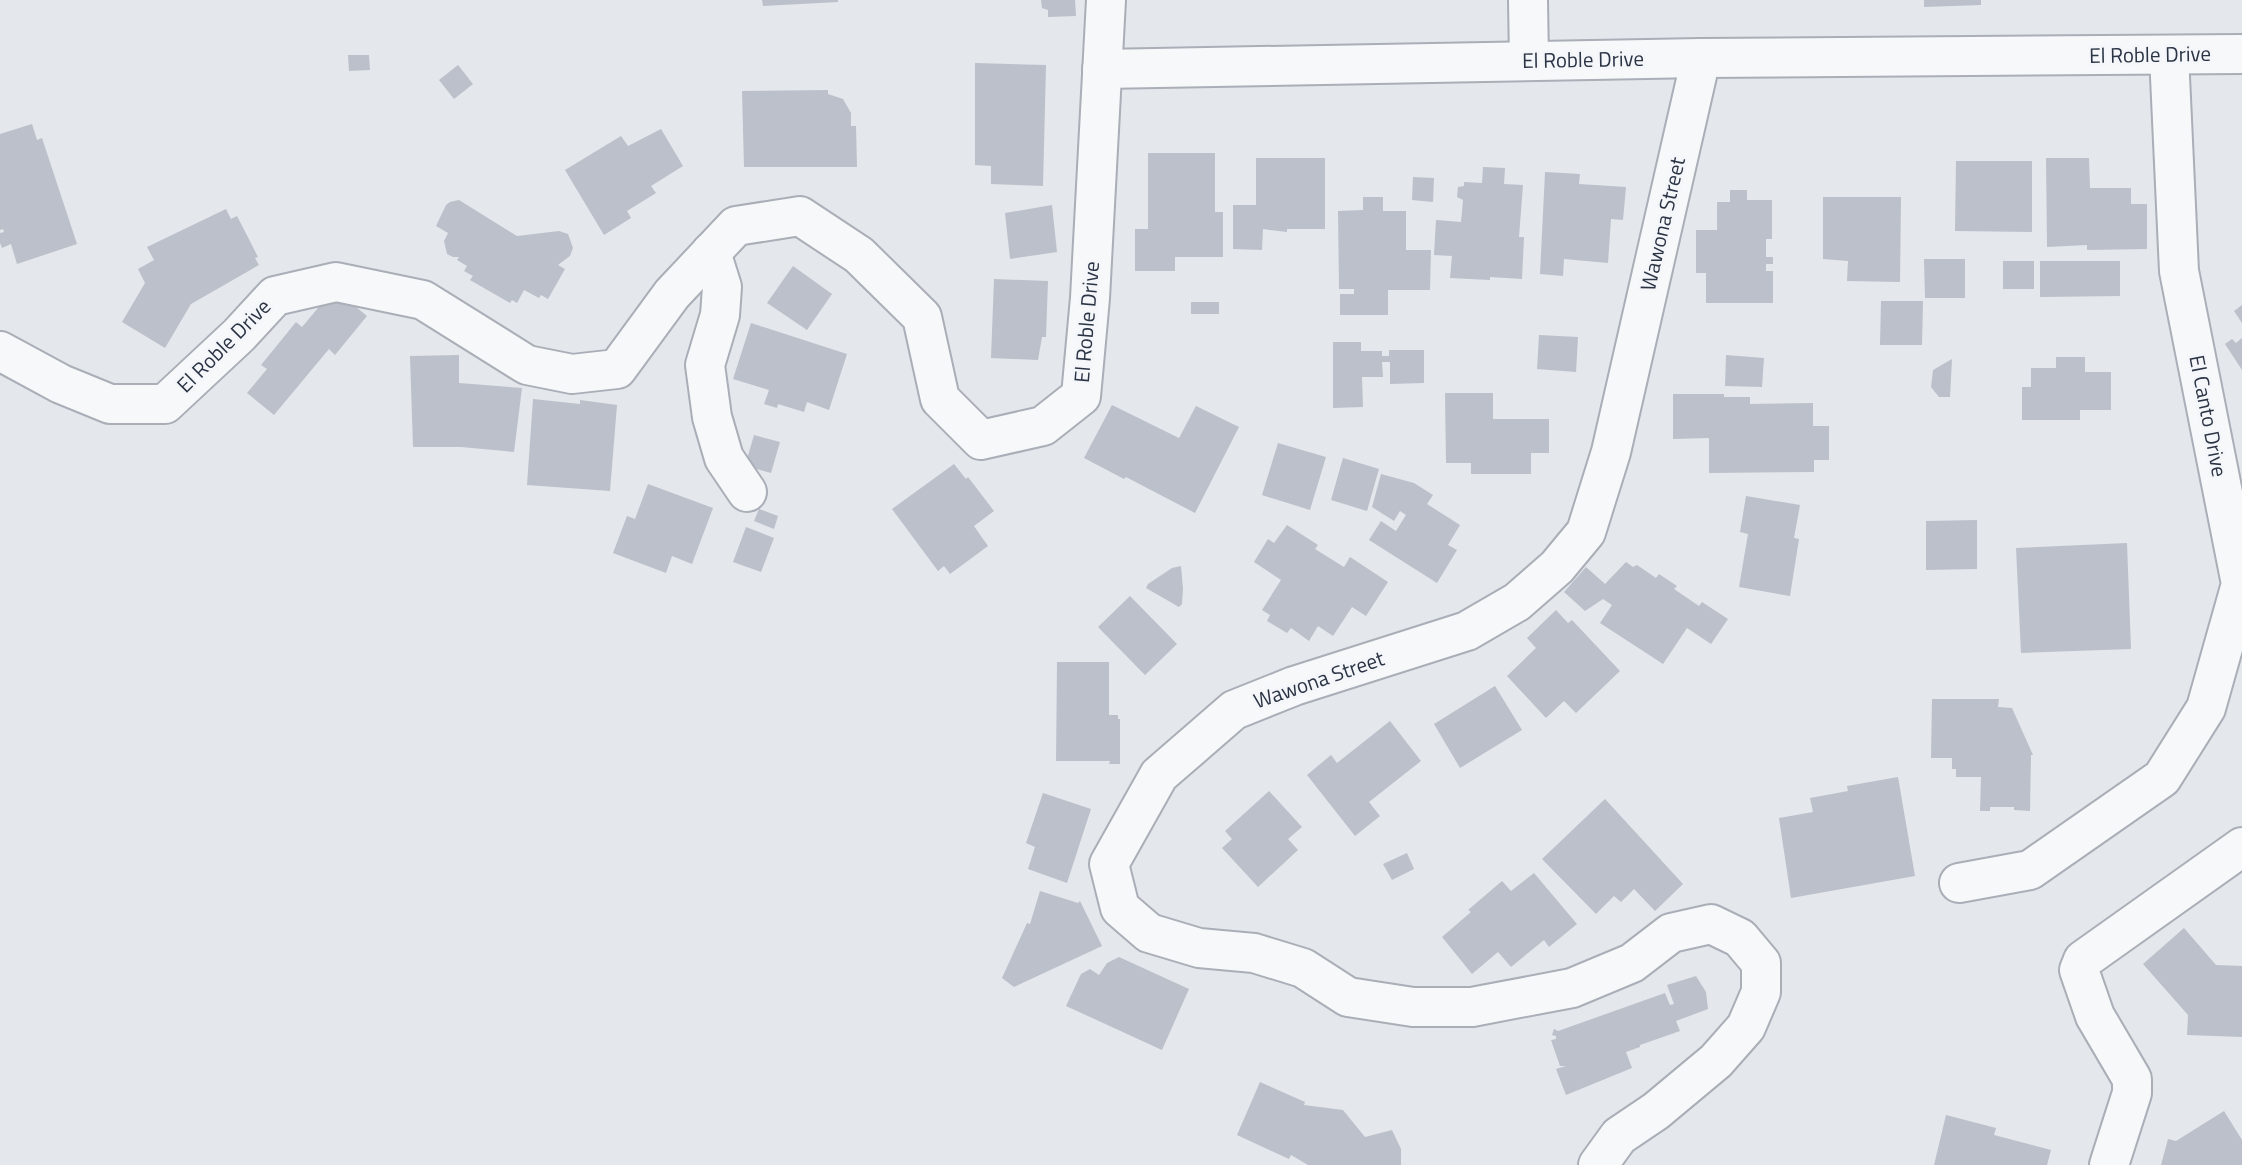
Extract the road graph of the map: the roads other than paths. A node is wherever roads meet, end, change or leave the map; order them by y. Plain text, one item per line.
1 (1106, 0) edge
2 (1528, 0) edge
3 (2242, 54) edge
4 (2169, 55) junction
5 (1701, 58) junction
6 (1528, 61) junction
7 (1102, 69) junction
8 (711, 253) junction
9 (0, 351) edge
10 (747, 492) dead end
11 (2242, 847) edge
12 (1959, 883) dead end
13 (1598, 1165) edge
14 (2109, 1165) edge

1 - 7 street
2 - 6 street
3 - 4 street, El Roble Drive
4 - 5 street, El Roble Drive
4 - 12 street, El Canto Drive
5 - 6 street, El Roble Drive
5 - 13 street, Wawona Street
6 - 7 street, El Roble Drive
7 - 8 street, El Roble Drive
8 - 9 street, El Roble Drive
8 - 10 street
11 - 14 street

